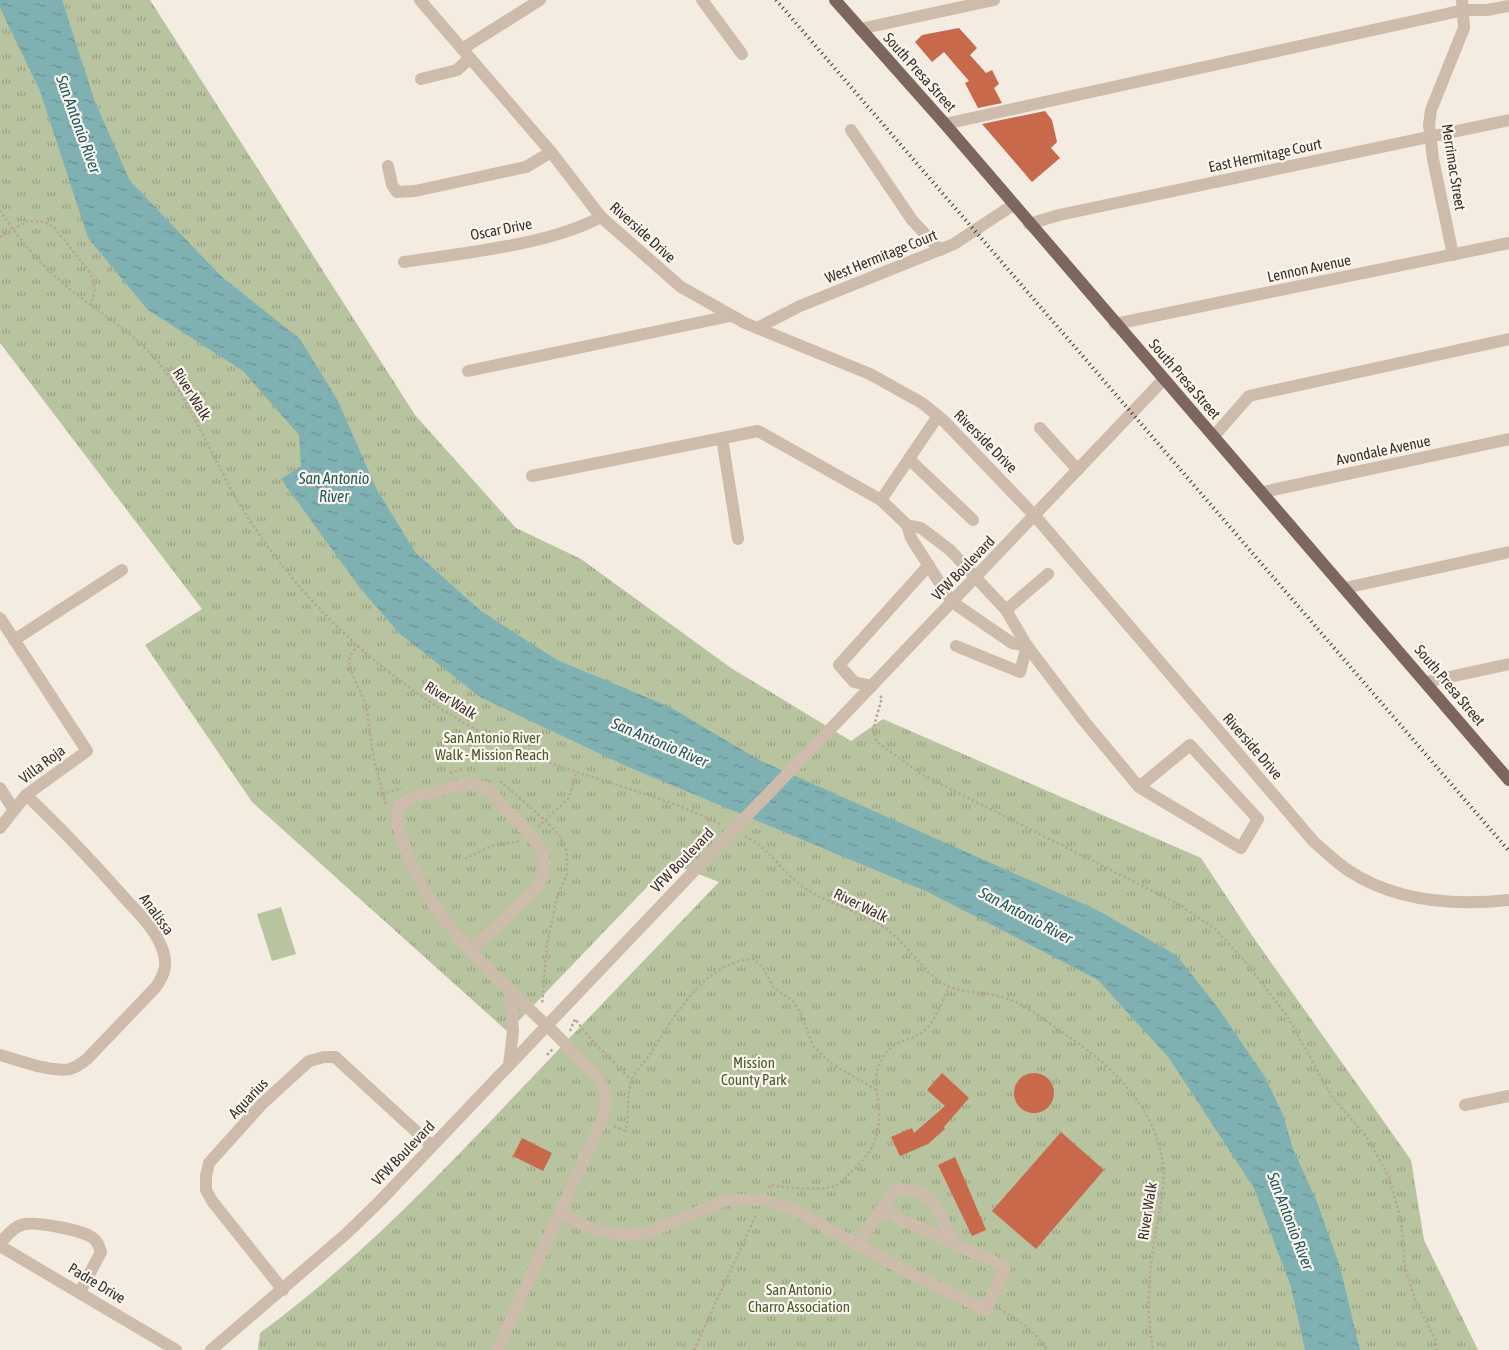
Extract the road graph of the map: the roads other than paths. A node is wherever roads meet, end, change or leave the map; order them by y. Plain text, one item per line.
1 (420, 0) edge
2 (540, 0) edge
3 (702, 0) edge
4 (835, 0) edge
5 (994, 0) edge
6 (1463, 5) edge
7 (1509, 6) edge
8 (860, 29) junction
9 (466, 54) junction
10 (742, 54) dead end
11 (420, 79) dead end
12 (1509, 120) edge
13 (945, 124) junction
14 (851, 130) dead end
15 (1431, 137) junction
16 (551, 152) junction
17 (388, 166) dead end
18 (1013, 205) junction
19 (600, 216) junction
20 (1029, 224) junction
21 (1509, 243) edge
22 (940, 250) junction
23 (1453, 255) junction
24 (404, 262) dead end
25 (730, 316) junction
26 (1115, 324) junction
27 (757, 328) junction
28 (1509, 339) edge
29 (468, 371) dead end
30 (1164, 379) junction
31 (938, 416) junction
32 (1040, 428) dead end
33 (1214, 436) junction
34 (722, 438) junction
35 (1509, 440) edge
36 (909, 459) junction
37 (1078, 470) junction
38 (532, 476) dead end
39 (1263, 492) junction
40 (881, 500) junction
41 (1035, 516) junction
42 (973, 520) dead end
43 (908, 525) junction
44 (935, 538) junction
45 (738, 539) dead end
46 (921, 552) junction
47 (1509, 552) edge
48 (929, 566) junction
49 (122, 570) dead end
50 (1048, 574) dead end
51 (976, 578) junction
52 (1345, 588) junction
53 (952, 602) junction
54 (1008, 614) junction
55 (0, 618) edge
56 (996, 632) junction
57 (14, 640) junction
58 (956, 646) dead end
59 (1027, 646) junction
60 (1509, 664) edge
61 (1426, 682) junction
62 (872, 686) junction
63 (1507, 776) edge
64 (1139, 787) junction
65 (0, 788) edge
66 (26, 795) junction
67 (14, 810) junction
68 (0, 828) edge
69 (1509, 900) edge
70 (471, 950) junction
71 (510, 992) junction
72 (548, 1026) junction
73 (0, 1055) edge
74 (509, 1065) junction
75 (1509, 1096) edge
76 (1465, 1105) dead end
77 (432, 1146) junction
78 (880, 1210) junction
79 (560, 1213) junction
80 (953, 1243) junction
81 (0, 1244) edge
82 (857, 1244) junction
83 (283, 1290) junction
84 (80, 1292) junction
85 (176, 1350) edge
86 (211, 1350) edge
87 (497, 1350) edge

1 - 9 street, Riverside Drive
2 - 9 street
3 - 10 street
4 - 8 main road, South Presa Street
5 - 8 street
6 - 7 street
6 - 13 street
6 - 15 street, Merrimac Street
8 - 13 main road, South Presa Street
9 - 11 street
9 - 16 street, Riverside Drive
12 - 15 street, East Hermitage Court
13 - 18 main road, South Presa Street
14 - 22 street
15 - 20 street, East Hermitage Court
15 - 23 street, Merrimac Street
16 - 17 street
16 - 19 street, Riverside Drive
18 - 20 main road, South Presa Street
18 - 22 street, West Hermitage Court
19 - 24 street, Oscar Drive
19 - 25 street, Riverside Drive
20 - 26 main road, South Presa Street
21 - 23 street, Lennon Avenue
22 - 27 street, West Hermitage Court
23 - 26 street, Lennon Avenue
25 - 27 street, Riverside Drive
25 - 29 street
26 - 30 main road, South Presa Street
27 - 31 street, Riverside Drive
28 - 33 street
30 - 33 main road, South Presa Street
30 - 37 street, VFW Boulevard
31 - 36 street
31 - 41 street, Riverside Drive
32 - 37 street
33 - 39 main road, South Presa Street
34 - 38 street
34 - 40 street
34 - 45 street
35 - 39 street, Avondale Avenue
36 - 40 street
36 - 42 street
37 - 41 street, VFW Boulevard
39 - 52 main road, South Presa Street
40 - 43 street
41 - 51 street, VFW Boulevard
41 - 69 street, Riverside Drive
43 - 44 street
43 - 46 street
44 - 46 street
44 - 51 street
46 - 48 street
47 - 52 street
48 - 53 street
48 - 62 street
49 - 57 street
50 - 54 street
51 - 53 street, VFW Boulevard
51 - 54 street
52 - 61 main road, South Presa Street
53 - 56 street
53 - 62 street, VFW Boulevard
54 - 56 street
54 - 59 street
55 - 57 street
56 - 59 street
57 - 66 street, Villa Roja
58 - 59 street
59 - 64 street
60 - 61 street
61 - 63 main road, South Presa Street
62 - 72 street, VFW Boulevard, bridge
64 - 64 street
65 - 67 street
66 - 67 street, Villa Roja
66 - 73 street, Analissa
67 - 68 street, Villa Roja
70 - 70 street
70 - 71 street
71 - 72 street
71 - 74 street
72 - 74 street, VFW Boulevard
72 - 79 street
74 - 77 street, VFW Boulevard
75 - 76 street
77 - 83 street, VFW Boulevard
77 - 83 street, Aquarius
78 - 80 street
78 - 80 street
78 - 82 street
79 - 82 street
79 - 87 street
80 - 82 street
81 - 84 street, Padre Drive
81 - 84 street
83 - 86 street, VFW Boulevard
84 - 85 street, Padre Drive

